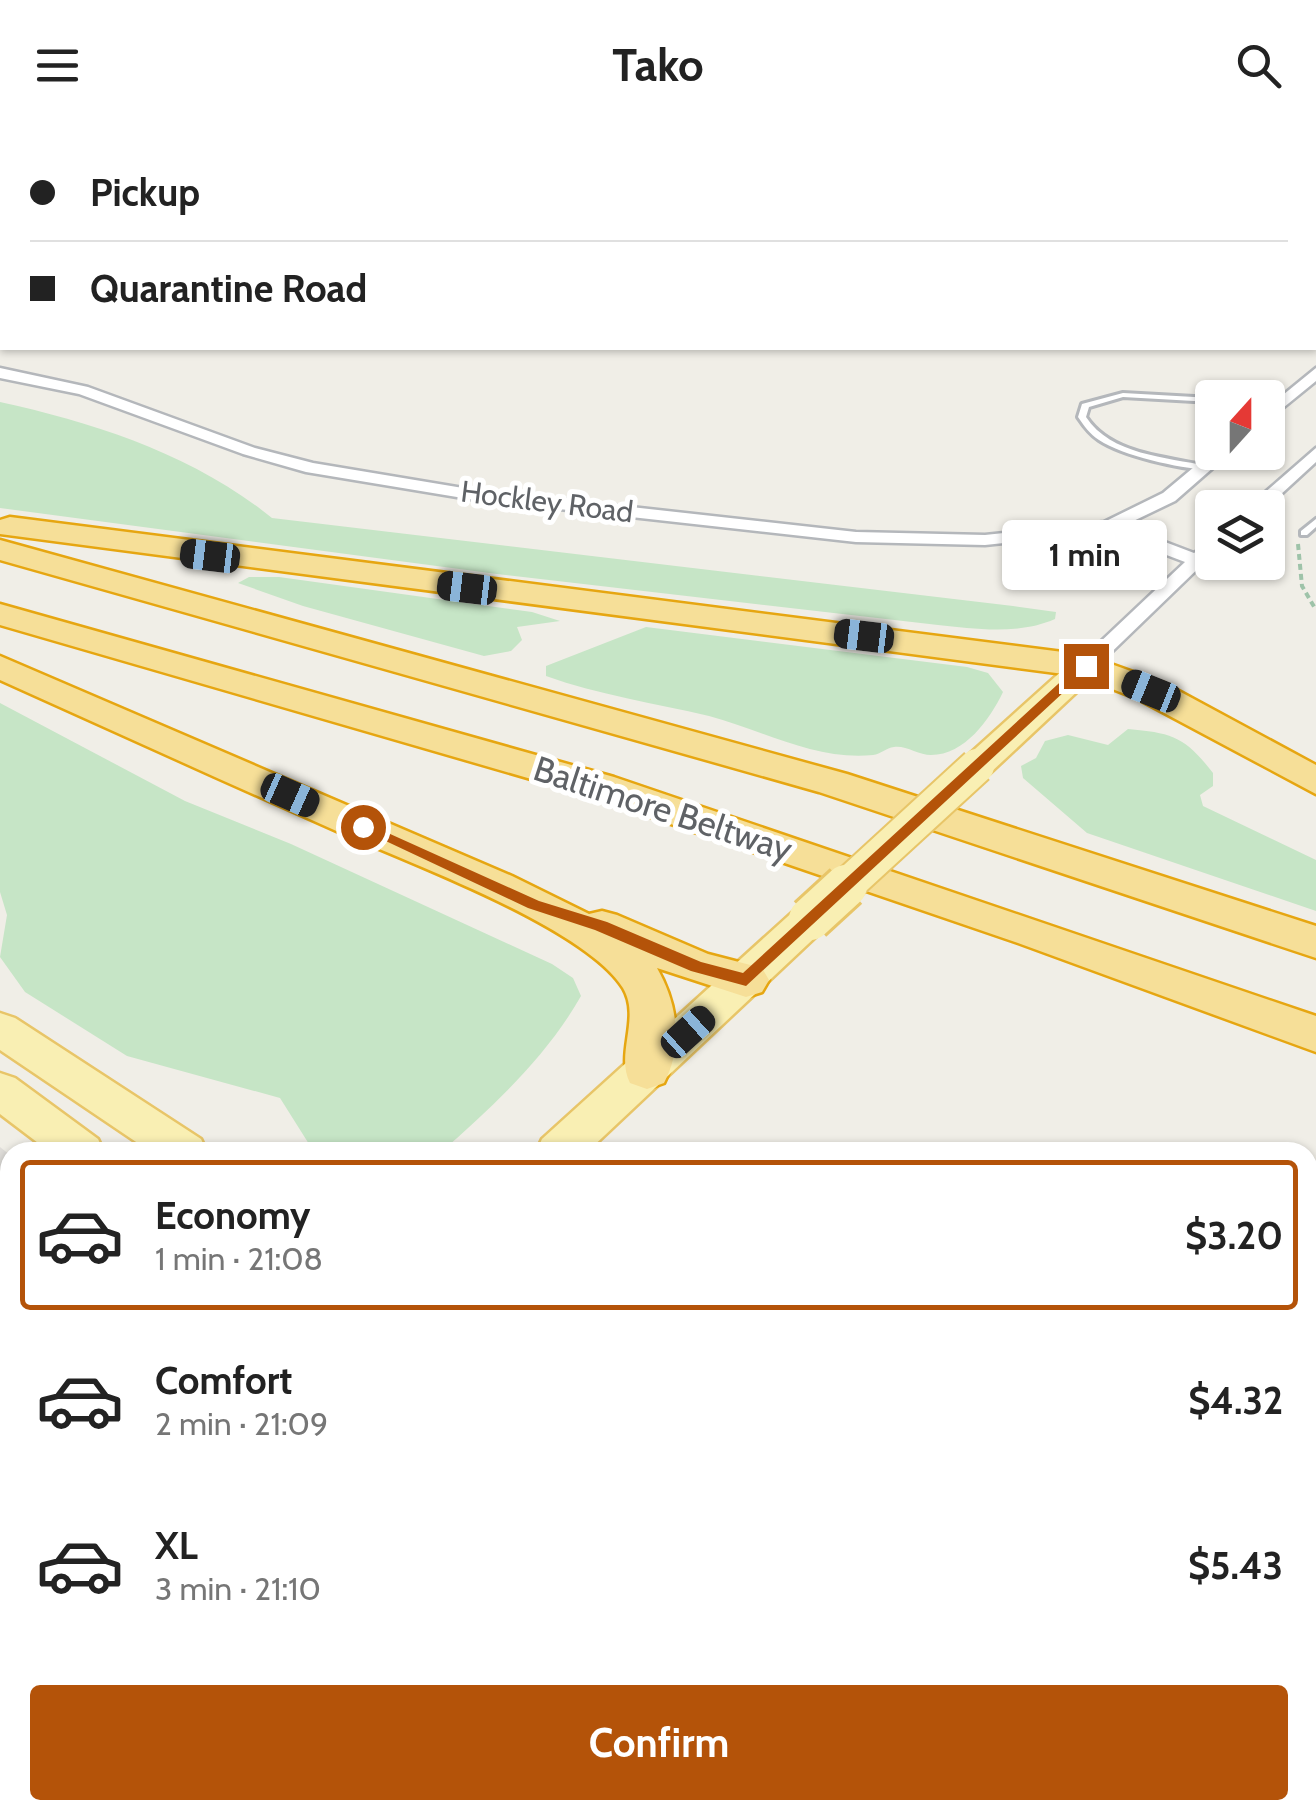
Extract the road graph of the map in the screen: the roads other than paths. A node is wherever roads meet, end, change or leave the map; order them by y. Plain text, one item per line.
1 (0, 373) edge
2 (1316, 373) edge
3 (1195, 399) edge
4 (1285, 399) edge
5 (1316, 453) edge
6 (1195, 465) edge
7 (1202, 470) edge
8 (1275, 490) edge
9 (1316, 522) edge
10 (0, 525) edge
11 (1108, 527) junction
12 (1304, 533) road end
13 (0, 550) edge
14 (1195, 550) edge
15 (1195, 562) edge
16 (0, 614) edge
17 (1086, 666) junction
18 (0, 667) edge
19 (1316, 782) edge
20 (534, 904) junction
21 (1316, 942) edge
22 (746, 980) junction
23 (0, 1028) edge
24 (1316, 1034) edge
25 (647, 1070) junction
26 (0, 1090) edge
27 (69, 1142) edge
28 (170, 1142) edge
29 (569, 1142) edge

1 - 11 street, Hockley Road
2 - 4 street
3 - 6 lane
5 - 8 street
7 - 11 street, Hockley Road
9 - 12 lane
10 - 17 highway
11 - 14 street, Hockley Road
13 - 21 highway, Baltimore Beltway
15 - 17 street
16 - 24 highway, Baltimore Beltway
17 - 19 highway
17 - 22 main road, bridge
18 - 20 highway
20 - 22 highway
20 - 25 highway
22 - 25 main road
23 - 28 main road
25 - 29 main road
26 - 27 main road

